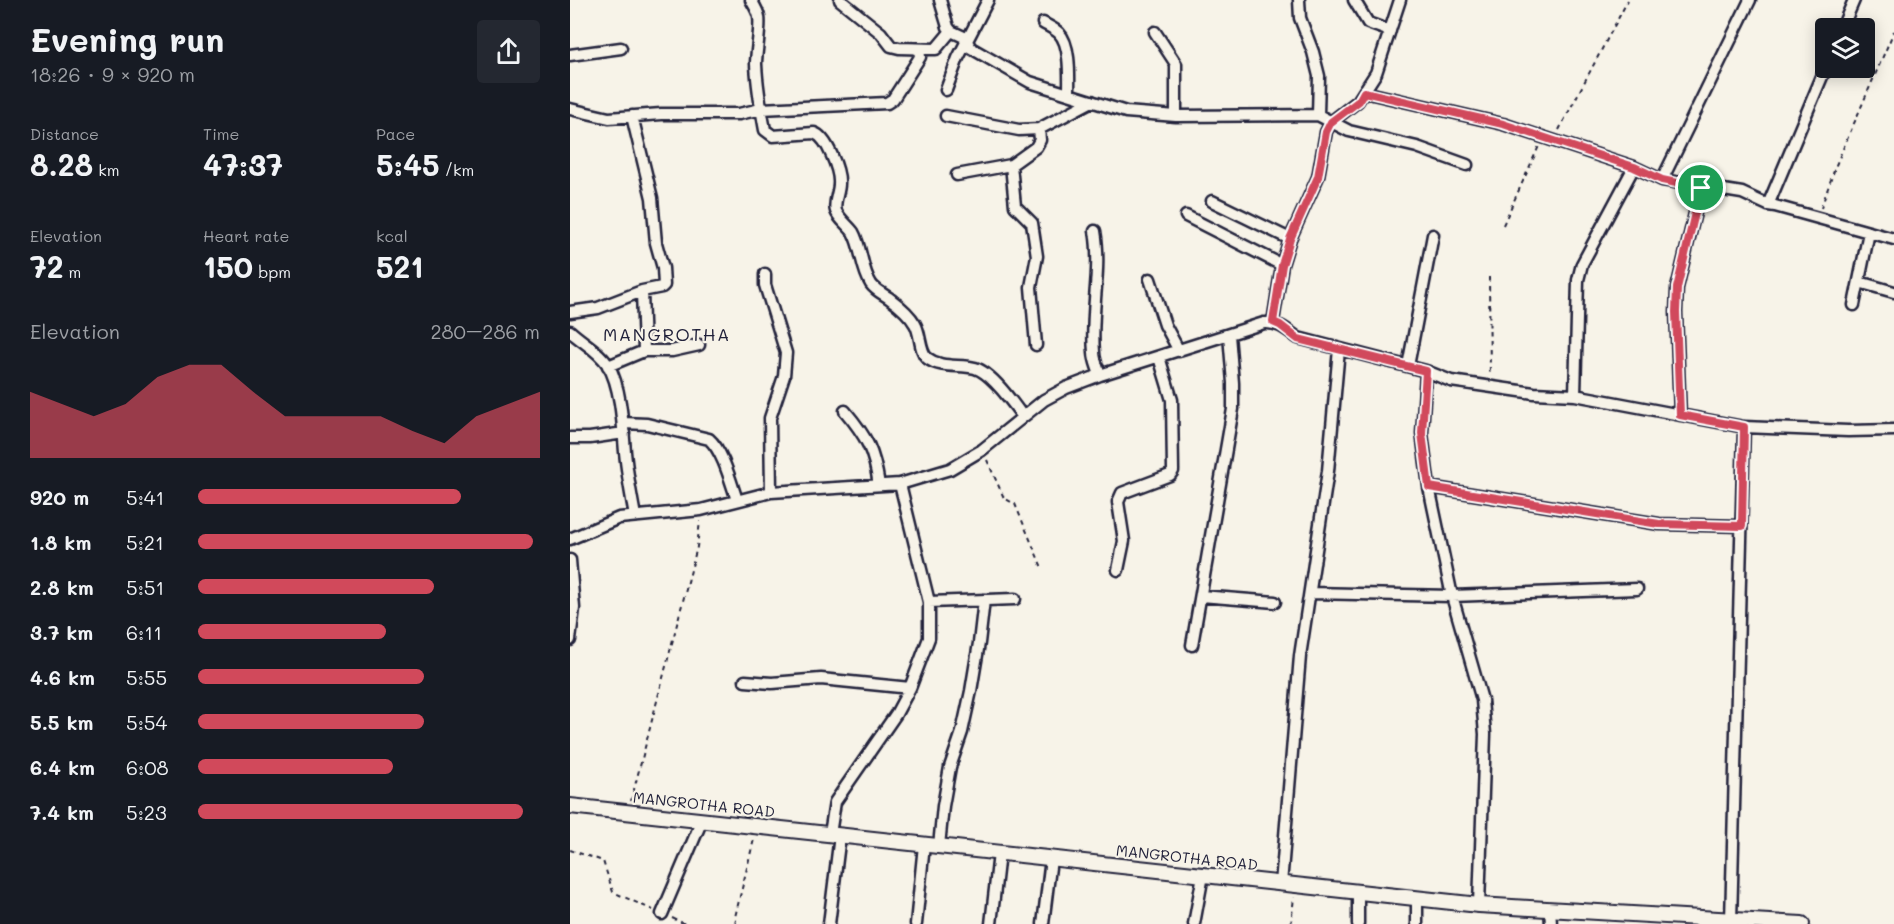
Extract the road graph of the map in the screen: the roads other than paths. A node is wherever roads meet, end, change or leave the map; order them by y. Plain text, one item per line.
1 (751, 0) edge
2 (840, 0) edge
3 (940, 0) edge
4 (988, 0) edge
5 (1299, 0) edge
6 (1354, 0) edge
7 (1400, 0) edge
8 (1750, 0) edge
9 (1854, 0) edge
10 (1846, 18) edge
11 (1043, 23) dead end
12 (951, 31) junction
13 (1155, 32) dead end
14 (1390, 32) junction
15 (967, 42) junction
16 (621, 48) dead end
17 (920, 49) junction
18 (570, 55) edge
19 (1822, 78) edge
20 (946, 90) dead end
21 (1364, 92) junction
22 (1069, 94) junction
23 (1092, 101) junction
24 (570, 109) edge
25 (761, 109) junction
26 (1318, 115) junction
27 (632, 116) junction
28 (946, 116) dead end
29 (1176, 116) junction
30 (1331, 122) junction
31 (1039, 129) junction
32 (1011, 165) junction
33 (1467, 165) dead end
34 (1634, 167) junction
35 (957, 175) dead end
36 (1662, 180) junction
37 (1701, 188) junction
38 (1212, 201) dead end
39 (1768, 205) junction
40 (1186, 216) dead end
41 (1095, 231) dead end
42 (1869, 232) junction
43 (1432, 235) dead end
44 (1290, 239) junction
45 (1894, 239) edge
46 (1282, 265) junction
47 (765, 274) dead end
48 (1150, 279) dead end
49 (1859, 282) junction
50 (642, 291) junction
51 (1894, 292) edge
52 (1854, 305) dead end
53 (570, 312) edge
54 (1273, 322) junction
55 (570, 332) edge
56 (1229, 335) junction
57 (699, 345) dead end
58 (1036, 345) dead end
59 (1339, 350) junction
60 (644, 351) junction
61 (1179, 351) junction
62 (1160, 357) junction
63 (608, 366) junction
64 (1408, 366) junction
65 (1426, 371) junction
66 (1100, 375) junction
67 (1575, 394) junction
68 (845, 411) dead end
69 (1680, 415) junction
70 (1023, 417) junction
71 (1744, 427) junction
72 (623, 428) junction
73 (1894, 430) edge
74 (570, 438) edge
75 (900, 484) junction
76 (879, 485) junction
77 (1429, 487) junction
78 (771, 492) junction
79 (737, 500) junction
80 (634, 516) junction
81 (1742, 526) junction
82 (570, 539) edge
83 (570, 560) edge
84 (1119, 570) dead end
85 (1637, 590) dead end
86 (1310, 593) junction
87 (1201, 596) junction
88 (1452, 596) junction
89 (1015, 599) dead end
90 (984, 600) junction
91 (929, 602) junction
92 (1275, 602) dead end
93 (570, 640) edge
94 (1192, 645) dead end
95 (745, 681) dead end
96 (910, 688) junction
97 (570, 806) edge
98 (702, 820) junction
99 (835, 835) junction
100 (924, 845) junction
101 (939, 846) junction
102 (999, 853) junction
103 (1051, 859) junction
104 (1203, 876) junction
105 (1288, 885) junction
106 (1358, 892) junction
107 (1417, 898) junction
108 (1479, 905) junction
109 (1550, 909) junction
110 (662, 914) road end
111 (1731, 921) junction
112 (829, 924) edge
113 (916, 924) edge
114 (991, 924) edge
115 (1043, 924) edge
116 (1194, 924) edge
117 (1358, 924) edge
118 (1416, 924) edge
119 (1551, 924) edge
120 (1802, 924) edge

1 - 25 street
2 - 17 street
3 - 12 street
4 - 15 street
5 - 26 street
6 - 14 street
7 - 14 street
8 - 36 street
9 - 10 street
11 - 22 street
12 - 15 street
12 - 17 street
13 - 29 street
14 - 21 street
15 - 20 street
15 - 22 street
16 - 18 street
17 - 25 street
19 - 39 street
21 - 30 street
21 - 34 street
22 - 23 street
23 - 29 street
23 - 31 street
24 - 27 street
25 - 27 street
25 - 70 street
26 - 29 street
26 - 30 street
27 - 50 street
28 - 31 street
30 - 33 street
30 - 44 street
31 - 32 street
32 - 35 street
32 - 58 street
34 - 36 street
34 - 67 street
36 - 37 street
37 - 39 street
37 - 69 street
38 - 44 street
39 - 42 street
40 - 46 street
41 - 66 street
42 - 45 street
42 - 49 street
43 - 64 street
44 - 46 street
46 - 54 street
47 - 78 street
48 - 61 street
49 - 51 street
49 - 52 street
50 - 53 street
50 - 60 street
54 - 56 street
54 - 59 street
55 - 63 street
56 - 61 street
56 - 87 street
57 - 60 street
59 - 64 street
59 - 86 street
60 - 63 street
61 - 62 street
62 - 66 street
62 - 84 street
63 - 72 street
64 - 65 street
65 - 67 street
65 - 77 street
66 - 70 street
67 - 69 street
68 - 76 street
69 - 71 street
70 - 75 street
71 - 73 street
71 - 81 street
72 - 74 street
72 - 79 street
72 - 80 street
75 - 76 street
75 - 91 street
76 - 78 street
77 - 81 street
77 - 88 street
78 - 79 street
79 - 80 street
80 - 82 street
81 - 111 street
83 - 93 street
85 - 88 street
86 - 88 street
86 - 105 street
87 - 92 street
87 - 94 street
88 - 108 street
89 - 90 street
90 - 91 street
90 - 101 street
91 - 96 street
95 - 96 street
96 - 99 street
97 - 98 main road, MANGROTHA ROAD
98 - 99 main road, MANGROTHA ROAD
98 - 110 street
99 - 100 main road, MANGROTHA ROAD
99 - 112 street
100 - 101 main road, MANGROTHA ROAD
100 - 113 street
101 - 102 main road, MANGROTHA ROAD
102 - 103 main road, MANGROTHA ROAD
102 - 114 street
103 - 104 main road, MANGROTHA ROAD
103 - 115 street
104 - 105 main road, MANGROTHA ROAD
104 - 116 street
105 - 106 main road, MANGROTHA ROAD
106 - 107 main road, MANGROTHA ROAD
106 - 117 street
107 - 108 main road, MANGROTHA ROAD
107 - 118 street
108 - 109 main road, MANGROTHA ROAD
109 - 111 main road, MANGROTHA ROAD
109 - 119 street
111 - 120 main road, MANGROTHA ROAD

